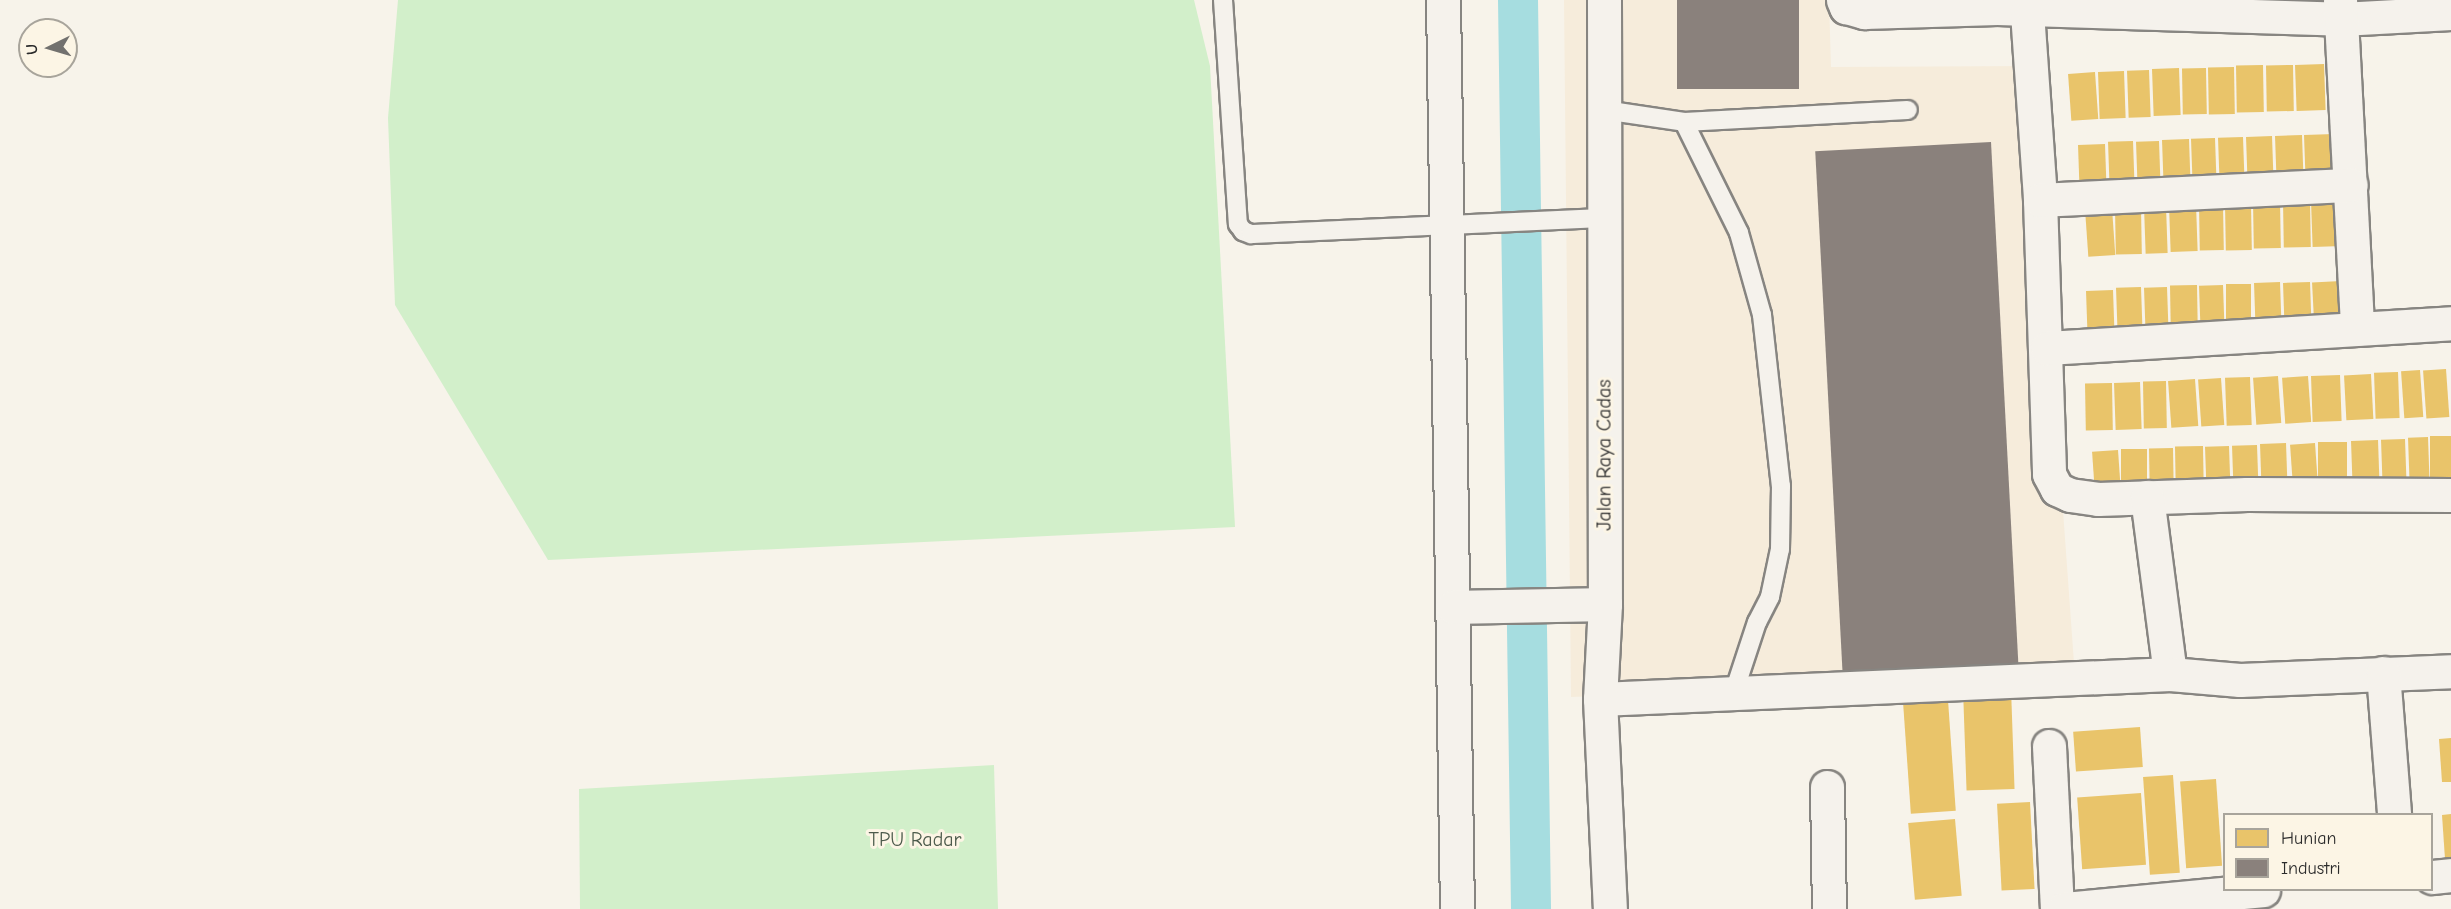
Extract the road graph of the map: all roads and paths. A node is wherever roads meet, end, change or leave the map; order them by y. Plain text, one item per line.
1 (1223, 0) edge
2 (1443, 0) edge
3 (1604, 0) edge
4 (1843, 0) edge
5 (2007, 6) edge
6 (2159, 7) edge
7 (2340, 10) edge
8 (2451, 13) edge
9 (1604, 110) junction
10 (1908, 110) dead end
11 (1684, 122) junction
12 (2351, 185) junction
13 (2040, 200) junction
14 (1592, 219) junction
15 (1459, 224) junction
16 (2451, 323) edge
17 (2357, 329) junction
18 (2046, 348) junction
19 (2451, 495) edge
20 (2147, 497) junction
21 (1590, 604) junction
22 (1459, 606) junction
23 (2451, 671) edge
24 (2383, 673) junction
25 (2170, 674) junction
26 (1734, 692) junction
27 (1600, 699) junction
28 (2049, 746) dead end
29 (1827, 787) dead end
30 (2394, 813) edge
31 (2451, 875) edge
32 (2433, 877) edge
33 (2259, 891) edge
34 (2209, 902) edge
35 (1457, 909) edge
36 (1610, 909) edge
37 (1829, 909) edge
38 (2057, 909) edge
39 (2063, 909) edge

1 - 15 lane
2 - 15 street
3 - 9 street, Jalan Raya Cadas
4 - 5 street
5 - 6 street
5 - 13 street
6 - 7 street
7 - 8 street
7 - 12 street
9 - 11 lane
9 - 14 street, Jalan Raya Cadas
10 - 11 lane
11 - 26 lane
12 - 13 street
12 - 17 street
13 - 18 street
14 - 15 lane
14 - 21 street, Jalan Raya Cadas
15 - 22 street
16 - 17 street
17 - 18 street
18 - 20 street
19 - 20 street
20 - 25 street
21 - 22 street
21 - 27 street, Jalan Raya Cadas
22 - 35 street
23 - 24 street
24 - 25 street
24 - 30 street
25 - 26 street
26 - 27 street
27 - 36 street, Jalan Raya Cadas
28 - 38 street
29 - 37 street
31 - 32 street
33 - 34 street
34 - 39 street

